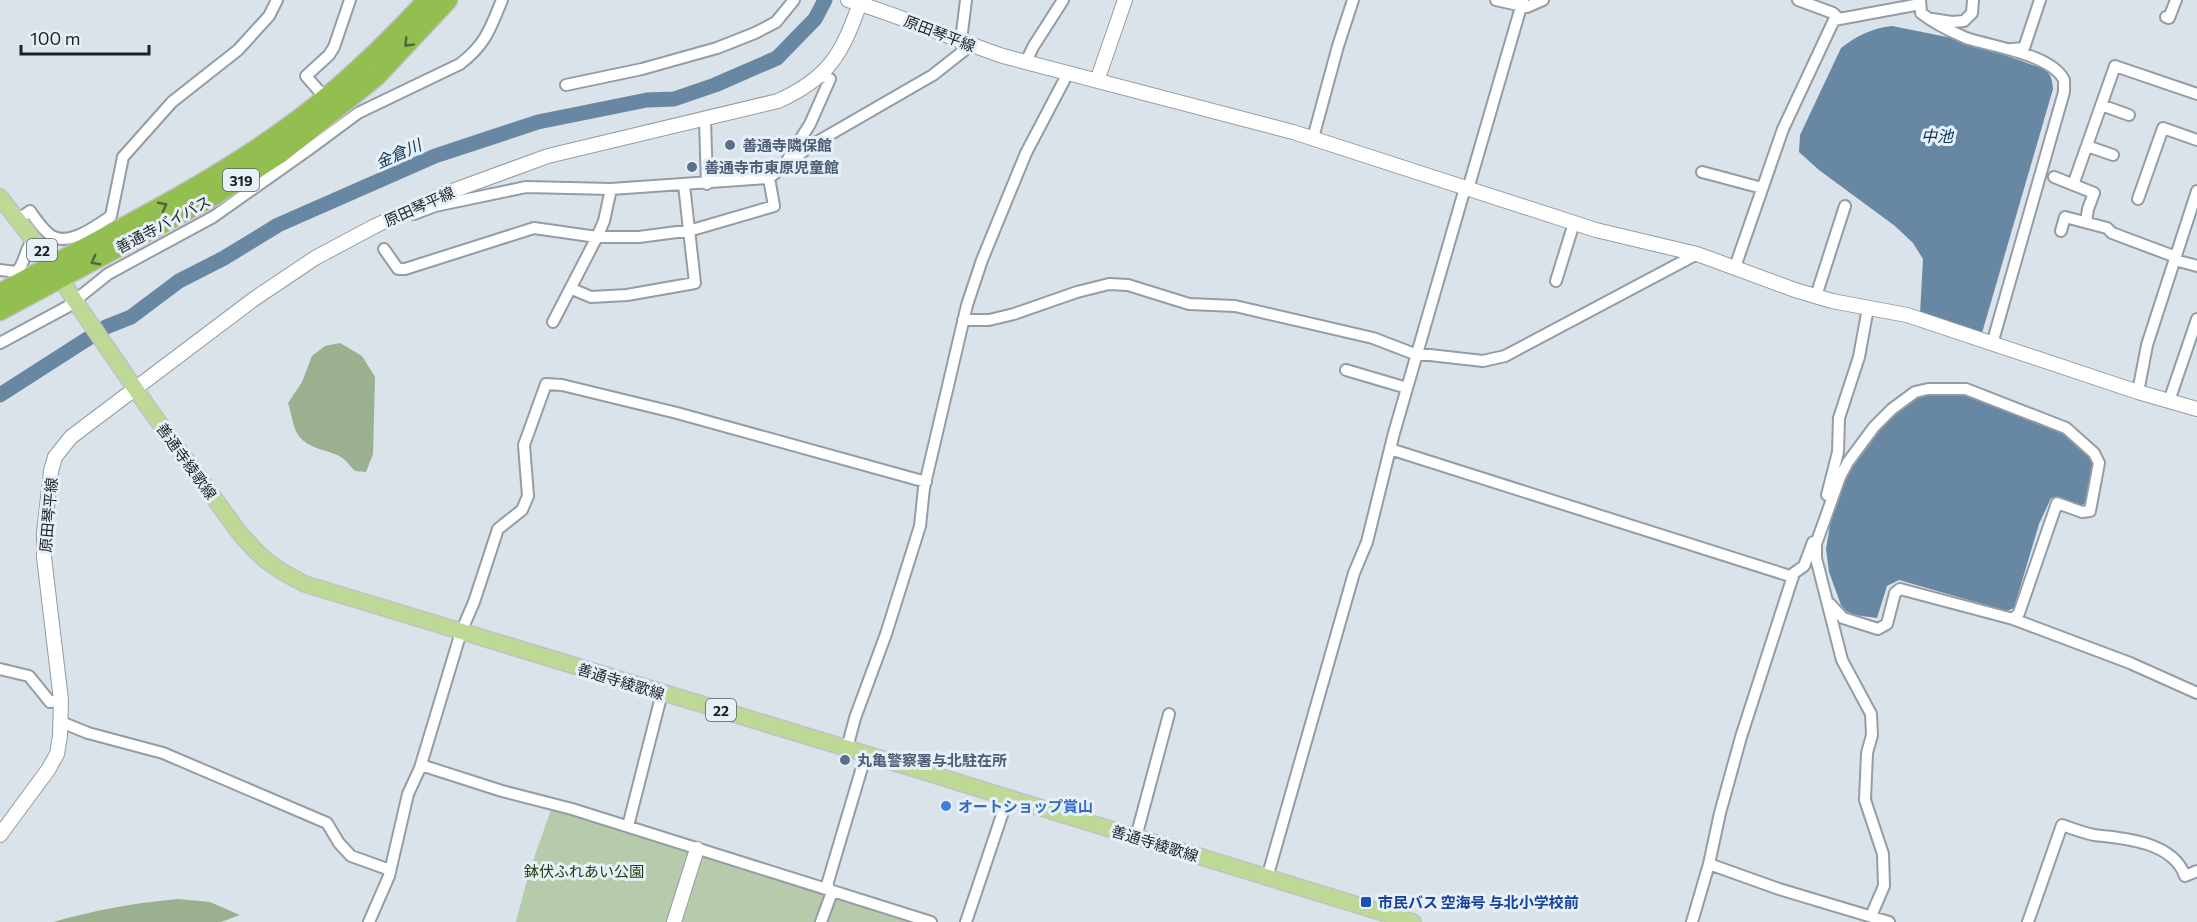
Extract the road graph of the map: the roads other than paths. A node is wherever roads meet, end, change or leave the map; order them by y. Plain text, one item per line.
1 (277, 0) edge
2 (350, 0) edge
3 (427, 0) edge
4 (448, 0) edge
5 (502, 0) edge
6 (794, 0) edge
7 (966, 0) edge
8 (1063, 0) edge
9 (1125, 0) edge
10 (1353, 0) edge
11 (1497, 0) edge
12 (1542, 0) edge
13 (1798, 0) edge
14 (1973, 0) edge
15 (2040, 0) edge
16 (2176, 0) edge
17 (855, 1) edge
18 (1920, 2) edge
19 (1522, 3) edge
20 (2166, 17) dead end
21 (1928, 18) junction
22 (1839, 19) junction
23 (966, 43) junction
24 (2024, 48) junction
25 (2008, 50) junction
26 (2043, 61) junction
27 (1026, 62) junction
28 (1068, 73) junction
29 (820, 76) junction
30 (1097, 81) junction
31 (566, 85) dead end
32 (2197, 94) edge
33 (328, 95) junction
34 (2101, 105) junction
35 (351, 109) junction
36 (2129, 115) dead end
37 (705, 120) junction
38 (1313, 138) junction
39 (2197, 140) edge
40 (2087, 146) junction
41 (2113, 154) dead end
42 (785, 165) junction
43 (1702, 172) dead end
44 (2054, 177) dead end
45 (769, 178) junction
46 (707, 184) junction
47 (684, 185) junction
48 (2073, 185) junction
49 (1466, 188) junction
50 (1761, 188) junction
51 (611, 189) junction
52 (2197, 191) edge
53 (0, 197) edge
54 (2138, 199) dead end
55 (1845, 206) dead end
56 (399, 215) junction
57 (19, 219) junction
58 (2086, 222) junction
59 (1574, 223) junction
60 (688, 231) junction
61 (2061, 231) dead end
62 (597, 237) junction
63 (34, 239) junction
64 (384, 249) dead end
65 (1697, 254) junction
66 (2176, 259) junction
67 (2197, 266) edge
68 (1735, 267) junction
69 (0, 270) edge
70 (56, 272) junction
71 (1556, 281) dead end
72 (572, 289) junction
73 (0, 292) edge
74 (1816, 296) junction
75 (77, 304) junction
76 (1868, 308) junction
77 (0, 311) edge
78 (2197, 319) edge
79 (963, 320) junction
80 (553, 322) dead end
81 (0, 344) edge
82 (1992, 344) junction
83 (1417, 353) junction
84 (1346, 370) dead end
85 (135, 388) junction
86 (1407, 388) junction
87 (2138, 392) junction
88 (2169, 401) junction
89 (2197, 409) edge
90 (1390, 449) junction
91 (926, 482) junction
92 (1793, 577) junction
93 (1830, 604) junction
94 (2013, 619) junction
95 (461, 632) junction
96 (0, 669) edge
97 (662, 693) junction
98 (2197, 693) edge
99 (61, 700) junction
100 (1169, 714) dead end
101 (61, 722) junction
102 (847, 748) junction
103 (866, 754) junction
104 (421, 765) junction
105 (1008, 797) junction
106 (628, 826) junction
107 (0, 836) edge
108 (1136, 837) junction
109 (697, 849) junction
110 (1709, 864) junction
111 (390, 870) junction
112 (2197, 871) edge
113 (1267, 878) junction
114 (832, 892) junction
115 (1871, 916) junction
116 (1409, 921) edge
117 (369, 922) edge
118 (674, 922) edge
119 (821, 922) edge
120 (931, 922) edge
121 (966, 922) edge
122 (1692, 922) edge
123 (1890, 922) edge
124 (2028, 922) edge

1 - 57 street
2 - 33 street
3 - 33 highway, 善通寺バイパス / 319
4 -> 35 highway, 善通寺バイパス / 319
5 - 35 street
6 - 31 street
7 - 23 street
8 - 27 street
9 - 30 main road
10 - 38 street
11 - 19 street
12 - 19 street
13 - 22 street
14 - 21 street
15 - 24 street
16 - 20 street
17 - 23 main road, 原田琴平線
17 - 29 main road, 原田琴平線
18 - 21 street
18 - 22 street
19 - 49 street
21 - 25 street
22 - 50 street
23 - 27 main road, 原田琴平線
23 - 42 street
24 - 25 street
24 - 26 street
25 - 26 street
26 - 82 street
27 - 28 main road, 原田琴平線
28 - 30 main road, 原田琴平線
28 - 79 street
29 - 37 main road, 原田琴平線
29 - 42 street
30 - 38 main road, 原田琴平線
32 - 34 street
33 - 35 street
70 -> 33 highway, 善通寺バイパス / 319
34 - 36 street
34 - 40 street
35 -> 70 highway, 善通寺バイパス / 319
35 - 75 street
37 - 46 street
37 - 56 main road, 原田琴平線
38 - 49 main road, 原田琴平線
39 - 54 street
40 - 41 street
40 - 48 street
42 - 45 street
43 - 50 street
44 - 48 street
45 - 46 street
45 - 60 street
46 - 47 street
47 - 51 street
47 - 60 street
48 - 58 street
49 - 59 main road, 原田琴平線
49 - 83 street
50 - 68 street
51 - 56 street
51 - 62 street
52 - 66 street
53 - 57 main road, 善通寺綾歌線 / 22
55 - 74 street
56 - 85 main road, 原田琴平線
57 - 63 main road, 善通寺綾歌線 / 22
58 - 61 street
58 - 66 street
59 - 65 main road, 原田琴平線
59 - 71 street
60 - 62 street
60 - 72 street
62 - 64 street
62 - 72 street
63 - 69 street
63 - 70 main road, 善通寺綾歌線 / 22
65 - 68 main road, 原田琴平線
65 - 83 street
66 - 67 street
66 - 87 street
68 - 74 main road, 原田琴平線
70 - 73 highway, 善通寺バイパス / 319
70 - 75 main road, 善通寺綾歌線 / 22
70 - 77 highway, 善通寺バイパス / 319
72 - 80 street
74 - 76 main road, 原田琴平線
75 - 81 street
75 - 85 main road, 善通寺綾歌線 / 22
76 - 82 main road, 原田琴平線
76 - 92 street
78 - 88 street
79 - 83 street
79 - 91 street
82 - 87 main road, 原田琴平線
83 - 86 street
84 - 86 street
85 - 95 main road, 善通寺綾歌線 / 22
85 - 99 main road, 原田琴平線
86 - 90 street
87 - 88 main road, 原田琴平線
88 - 89 main road, 原田琴平線
90 - 92 street
90 - 113 street
91 - 95 street
91 - 102 street
92 - 110 street
93 - 94 street
93 - 94 street
93 - 115 street
94 - 98 street
95 - 97 main road, 善通寺綾歌線 / 22
95 - 104 street
96 - 99 street
97 - 102 main road, 善通寺綾歌線 / 22
97 - 106 street
99 - 101 main road, 原田琴平線
100 - 108 street
101 - 107 main road, 原田琴平線
101 - 111 street
102 - 103 main road, 善通寺綾歌線 / 22
103 - 105 main road, 善通寺綾歌線 / 22
103 - 114 street
104 - 106 street
104 - 111 street
105 - 108 main road, 善通寺綾歌線 / 22
105 - 121 street
106 - 109 street
108 - 113 main road, 善通寺綾歌線 / 22
109 - 114 street
109 - 118 main road
110 - 115 street
110 - 122 street
111 - 117 street
112 - 124 street
113 - 116 main road, 善通寺綾歌線 / 22
114 - 119 street
114 - 120 street
115 - 123 street

